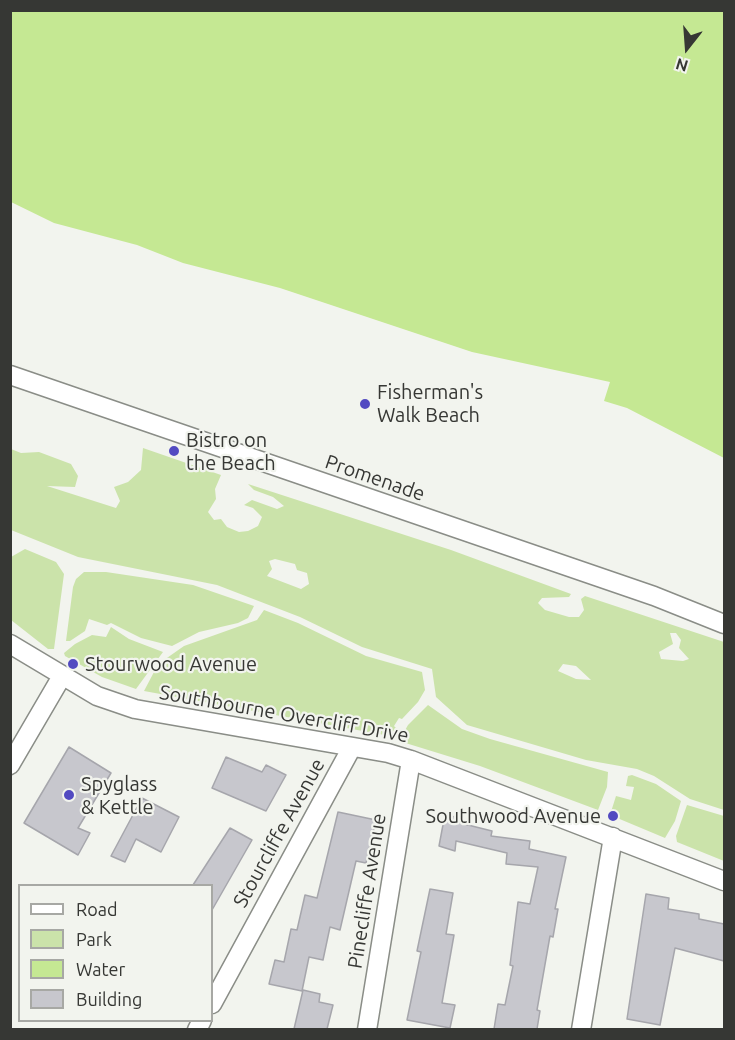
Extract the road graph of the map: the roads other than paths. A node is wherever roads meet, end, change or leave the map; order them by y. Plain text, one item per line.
1 (10, 375) edge
2 (724, 624) edge
3 (10, 644) edge
4 (62, 676) junction
5 (352, 747) junction
6 (411, 760) junction
7 (10, 765) edge
8 (613, 837) junction
9 (724, 881) edge
10 (213, 1002) edge
11 (367, 1029) edge
12 (581, 1029) edge

1 - 2 street, Promenade
3 - 4 street, Southbourne Overcliff Drive
4 - 5 street, Southbourne Overcliff Drive
4 - 7 street
5 - 6 street, Southbourne Overcliff Drive
5 - 10 street, Stourcliffe Avenue
6 - 8 street, Southbourne Overcliff Drive
6 - 11 street, Pinecliffe Avenue
8 - 9 street, Southbourne Overcliff Drive
8 - 12 street

